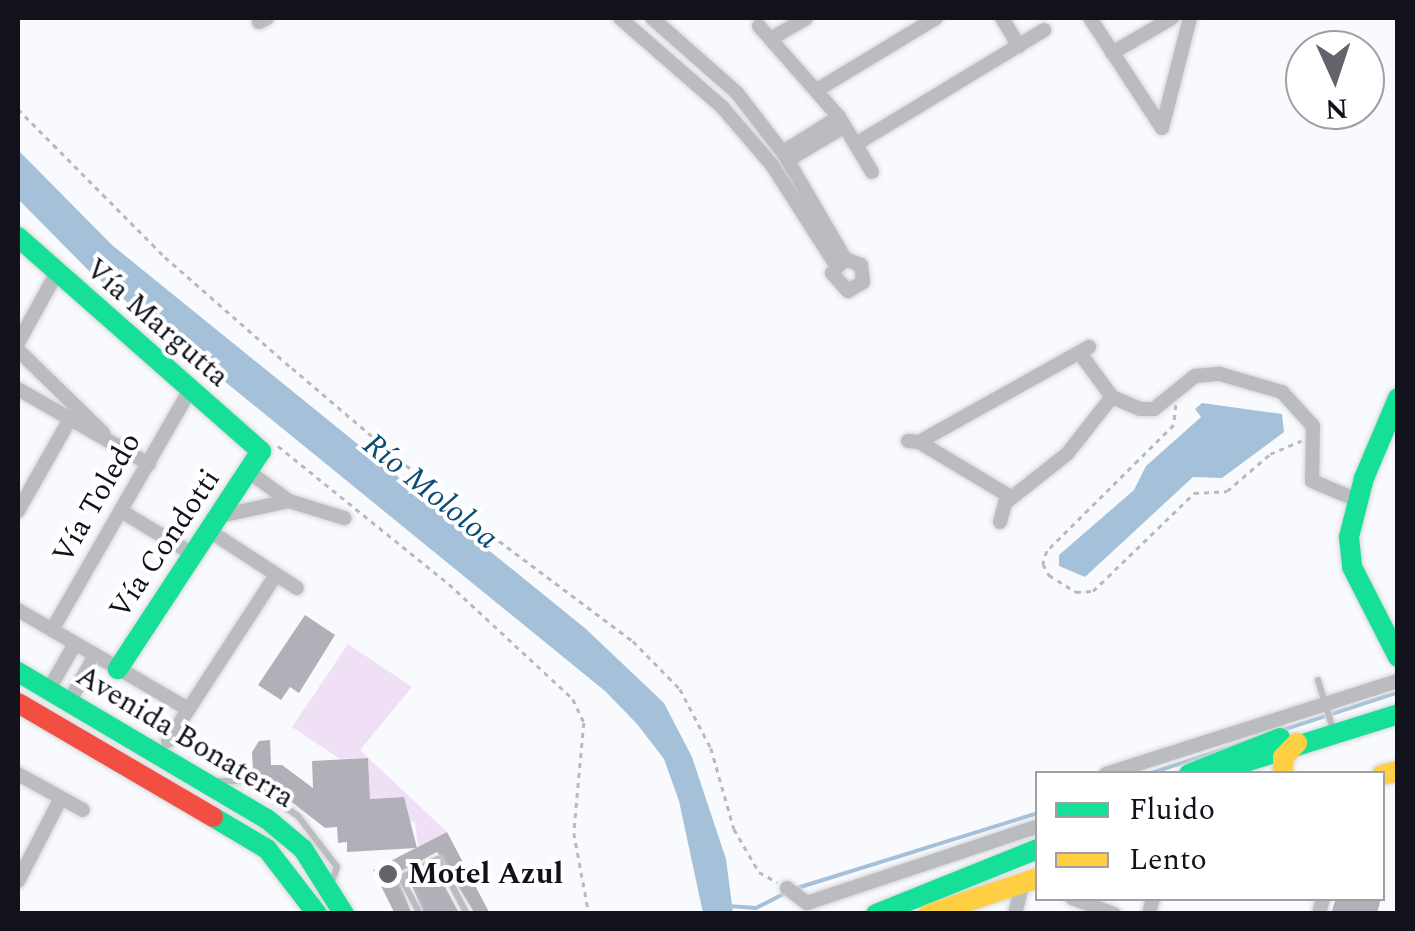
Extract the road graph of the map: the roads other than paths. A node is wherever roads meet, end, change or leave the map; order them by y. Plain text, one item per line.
1 (620, 18) edge
2 (806, 18) edge
3 (936, 18) edge
4 (1002, 18) edge
5 (1090, 18) edge
6 (1172, 18) edge
7 (1190, 18) edge
8 (658, 20) edge
9 (759, 26) dead end
10 (1044, 30) dead end
11 (772, 38) junction
12 (645, 40) junction
13 (1019, 46) junction
14 (1112, 52) junction
15 (817, 90) junction
16 (842, 121) junction
17 (856, 144) junction
18 (785, 156) junction
19 (872, 172) dead end
20 (18, 237) edge
21 (56, 274) junction
22 (18, 347) edge
23 (18, 389) edge
24 (189, 392) junction
25 (1112, 396) junction
26 (1398, 398) edge
27 (74, 412) junction
28 (262, 444) joint
29 (148, 464) junction
30 (249, 472) junction
31 (1010, 497) junction
32 (1357, 500) junction
33 (289, 501) junction
34 (121, 511) junction
35 (18, 512) edge
36 (344, 518) dead end
37 (1000, 522) dead end
38 (211, 524) junction
39 (191, 553) junction
40 (276, 575) junction
41 (298, 588) dead end
42 (18, 610) edge
43 (52, 630) junction
44 (75, 644) junction
45 (95, 655) junction
46 (1398, 658) edge
47 (118, 669) junction
48 (18, 672) edge
49 (1318, 680) dead end
50 (1398, 681) edge
51 (49, 689) junction
52 (18, 702) edge
53 (69, 702) junction
54 (1398, 705) edge
55 (188, 709) junction
56 (1328, 712) junction
57 (1398, 714) edge
58 (168, 742) dead end
59 (1297, 744) junction
60 (1117, 771) edge
61 (1194, 771) edge
62 (1216, 771) edge
63 (1282, 771) edge
64 (18, 774) edge
65 (215, 781) dead end
66 (62, 798) junction
67 (83, 810) dead end
68 (1035, 825) edge
69 (1035, 851) edge
70 (18, 881) edge
71 (1031, 882) edge
72 (790, 891) road end
73 (337, 901) edge
74 (1080, 901) edge
75 (462, 904) junction
76 (418, 910) dead end
77 (316, 912) edge
78 (459, 914) edge
79 (467, 914) edge
80 (876, 914) edge
81 (929, 914) edge
82 (1015, 914) edge
83 (1114, 914) edge

1 - 12 street
2 - 11 street
3 - 15 street
4 - 13 street
5 - 14 street
6 - 14 street
7 - 14 street
8 - 12 street
8 - 18 street
9 - 11 street
10 - 13 street
11 - 15 street
12 - 18 street
13 - 17 street
15 - 16 street
16 - 17 street
16 - 18 street
17 - 19 street
20 - 21 main road, Vía Margutta
21 - 22 street
21 - 24 main road, Vía Margutta
22 - 27 street
23 - 27 street
24 - 28 main road, Vía Margutta
24 - 29 street, Vía Toledo
25 - 31 street
25 - 31 street
25 - 32 street
26 - 32 main road
27 - 29 street
27 - 35 street
28 - 30 main road, Vía Condotti
29 - 34 street, Vía Toledo
30 - 33 street
30 - 38 main road, Vía Condotti
31 - 37 street
32 - 46 main road
33 - 36 street
33 - 38 street
34 - 39 street
34 - 43 street, Vía Toledo
38 - 39 main road, Vía Condotti
38 - 40 street
39 - 47 main road, Vía Condotti
40 - 41 street
40 - 55 street
42 - 43 street
43 - 44 street
44 - 45 street
44 - 51 street
45 - 47 street
45 - 53 street
47 - 55 street
48 - 51 main road, Avenida Bonaterra
49 - 56 lane
50 - 56 street
51 - 53 main road, Avenida Bonaterra
52 - 77 main road, Avenida Bonaterra
53 - 73 main road, Avenida Bonaterra
54 - 56 main road
55 - 58 street
56 - 60 street
56 - 61 main road
57 - 59 main road
59 - 62 main road
59 - 63 main road
64 - 66 street
65 - 73 lane
66 - 67 street
66 - 70 street
68 - 72 street
69 - 80 main road
71 - 81 main road
71 - 82 street
73 - 77 main road
74 - 83 street
75 - 76 lane
75 - 78 lane
75 - 79 lane

